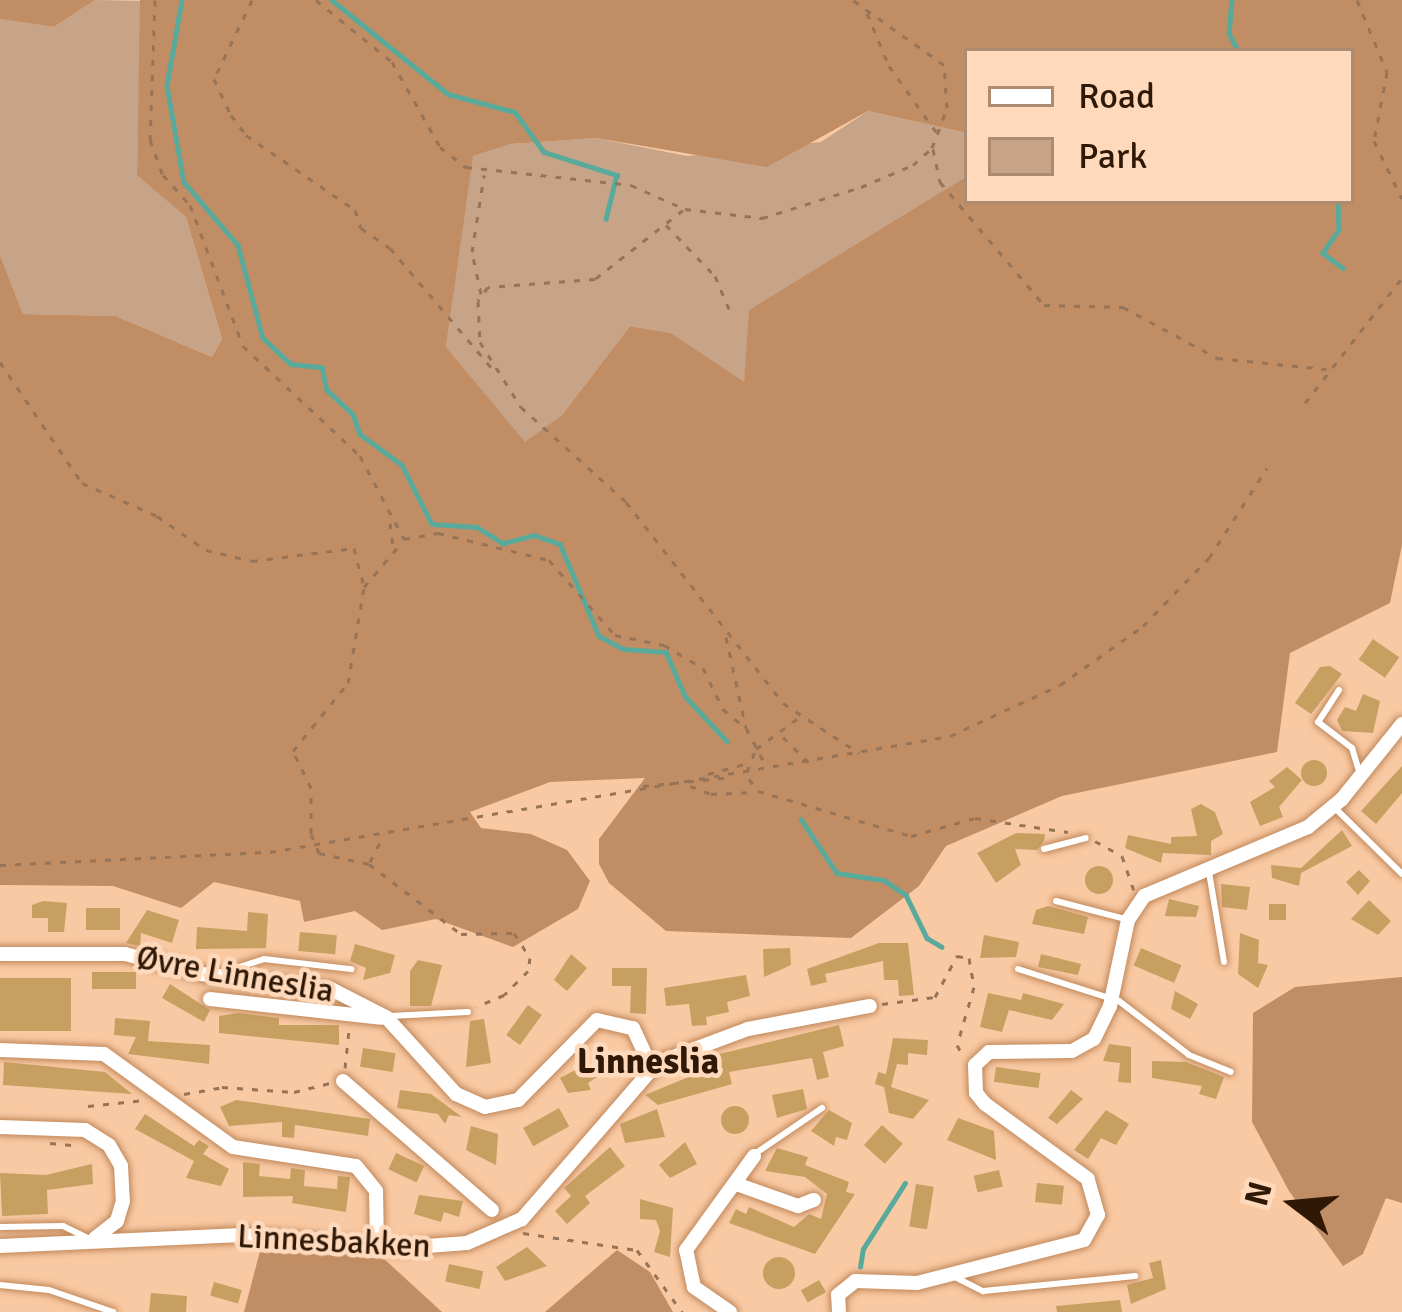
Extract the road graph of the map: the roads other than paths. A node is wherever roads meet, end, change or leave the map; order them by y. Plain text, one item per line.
1 (1339, 690) dead end
2 (1402, 724) edge
3 (1361, 778) junction
4 (1334, 807) junction
5 (1086, 838) road end
6 (1044, 849) dead end
7 (1208, 872) junction
8 (1402, 874) edge
9 (1056, 901) dead end
10 (1128, 920) junction
11 (0, 954) edge
12 (1223, 962) dead end
13 (1018, 968) dead end
14 (351, 969) dead end
15 (218, 976) junction
16 (210, 999) dead end
17 (1112, 999) junction
18 (870, 1006) road end
19 (468, 1012) road end
20 (386, 1017) junction
21 (0, 1050) edge
22 (651, 1067) junction
23 (1231, 1072) dead end
24 (343, 1081) road end
25 (822, 1108) dead end
26 (0, 1127) edge
27 (754, 1156) joint
28 (739, 1185) junction
29 (814, 1200) dead end
30 (492, 1210) joint
31 (121, 1212) junction
32 (0, 1226) edge
33 (505, 1228) junction
34 (157, 1238) junction
35 (91, 1240) junction
36 (376, 1245) junction
37 (0, 1246) edge
38 (953, 1276) junction
39 (1135, 1276) dead end
40 (0, 1285) edge
41 (113, 1312) edge
42 (730, 1312) edge
43 (839, 1312) edge

1 - 3 lane
2 - 3 street
3 - 4 street
4 - 7 street
4 - 8 lane
5 - 6 lane
7 - 10 street
7 - 12 lane
9 - 10 lane
10 - 17 street
11 - 15 street, Øvre Linneslia
13 - 17 lane
14 - 15 lane
15 - 20 street, Øvre Linneslia
16 - 20 street
17 - 23 lane
17 - 38 street
18 - 22 street
19 - 20 lane
20 - 22 street, Øvre Linneslia
21 - 36 street
22 - 33 street
24 - 30 street
25 - 27 lane
26 - 31 street
27 - 28 street
28 - 29 street
28 - 42 street
30 - 33 lane
31 - 34 street
31 - 35 street
32 - 35 lane
33 - 36 street, Linnesbakken
34 - 35 street, Linnesbakken
34 - 36 street, Linnesbakken
35 - 37 street, Linnesbakken
38 - 39 lane
38 - 43 street
40 - 41 lane

